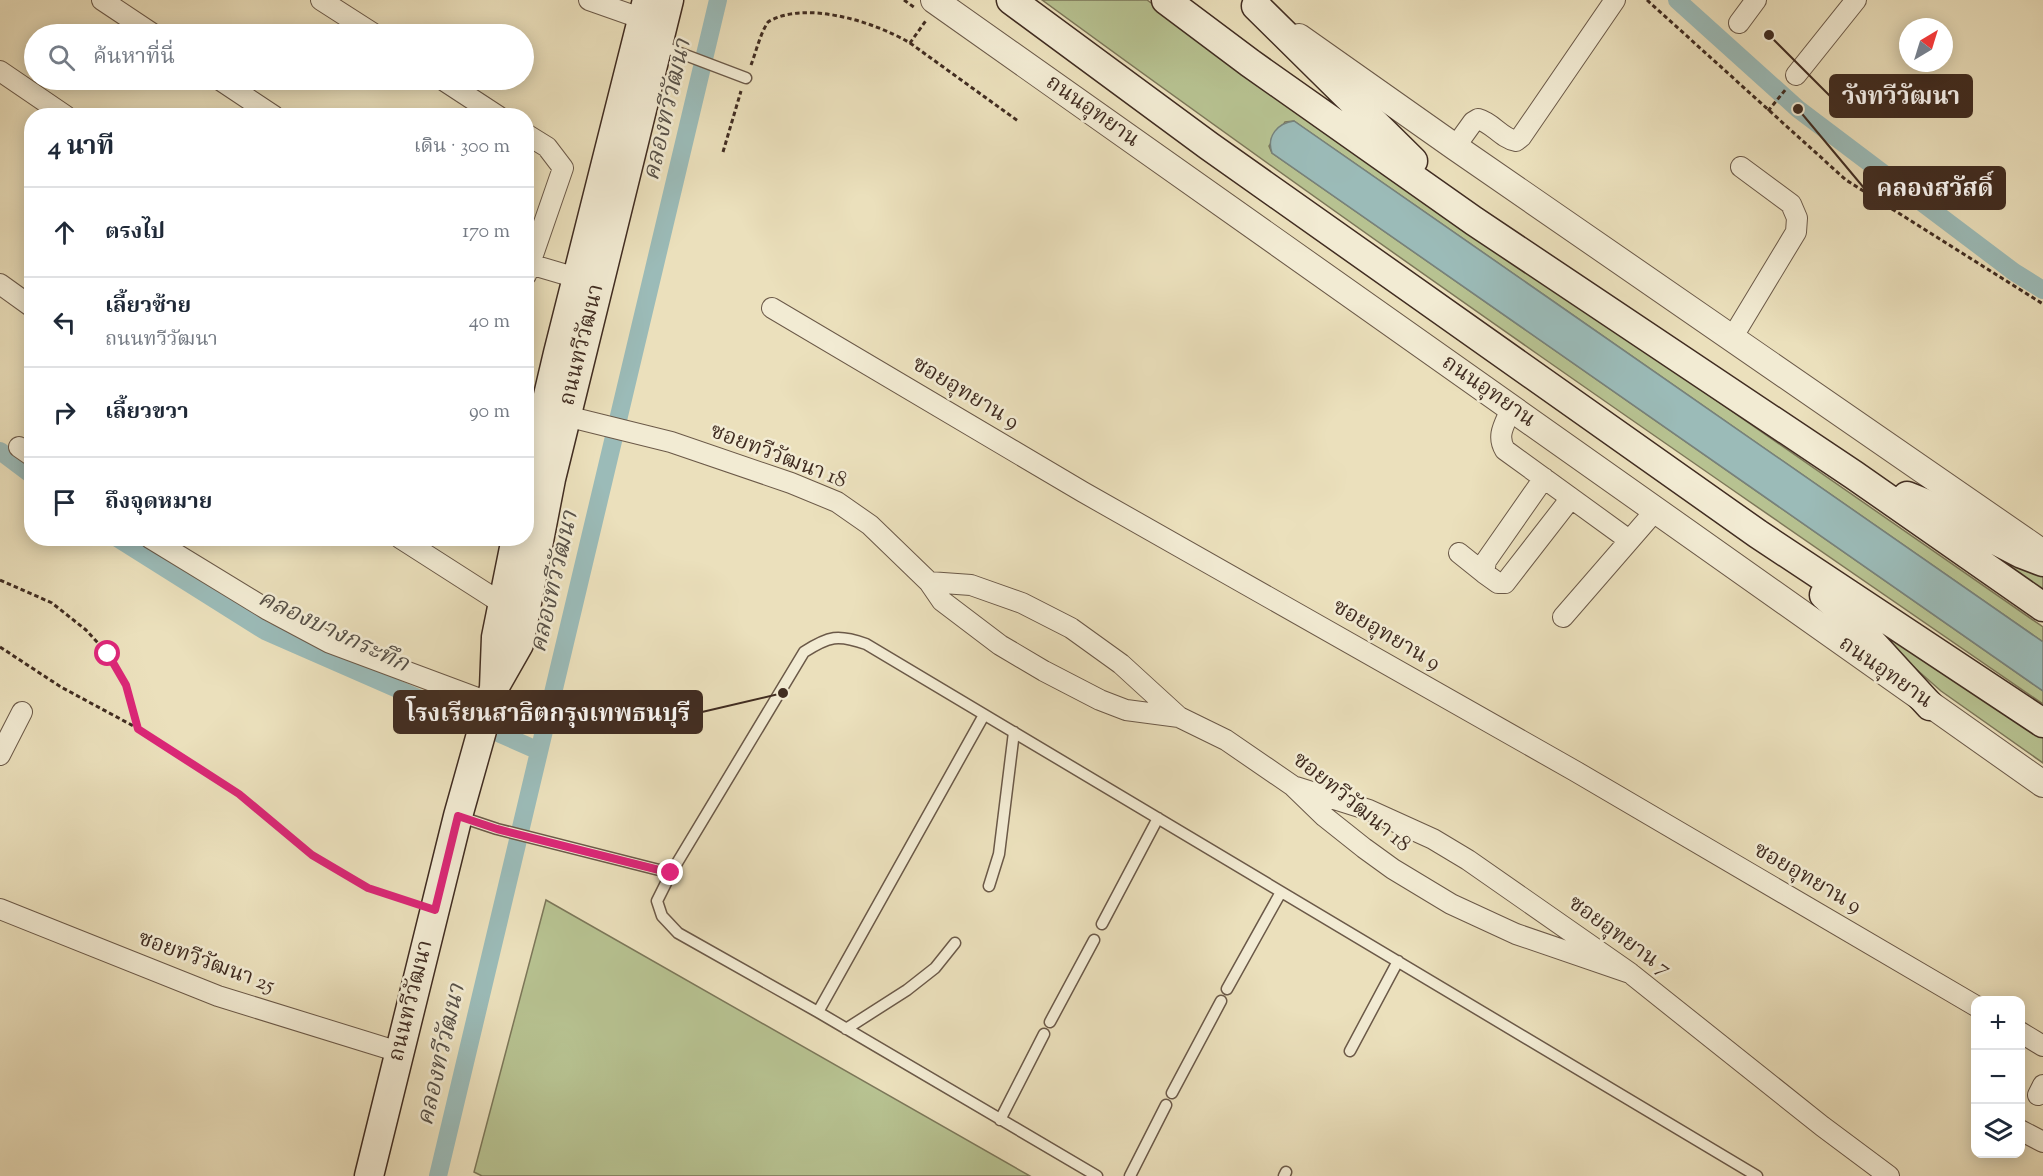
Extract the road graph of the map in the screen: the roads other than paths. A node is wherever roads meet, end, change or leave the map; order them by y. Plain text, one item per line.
1 (102, 0) edge
2 (321, 0) edge
3 (589, 0) edge
4 (669, 0) edge
5 (1011, 0) edge
6 (1166, 0) edge
7 (1615, 0) edge
8 (1756, 0) edge
9 (1856, 0) edge
10 (936, 1) edge
11 (1252, 3) edge
12 (645, 9) edge
13 (1739, 23) dead end
14 (138, 24) edge
15 (358, 24) edge
16 (666, 47) junction
17 (0, 71) edge
18 (1796, 75) road end
19 (746, 78) road end
20 (24, 87) edge
21 (28, 90) edge
22 (235, 90) edge
23 (458, 90) edge
24 (54, 108) edge
25 (262, 108) edge
26 (486, 108) edge
27 (534, 139) edge
28 (1455, 147) junction
29 (1742, 167) dead end
30 (1474, 221) junction
31 (534, 251) edge
32 (534, 269) edge
33 (577, 278) junction
34 (0, 284) edge
35 (24, 301) edge
36 (772, 308) dead end
37 (1732, 338) junction
38 (1511, 409) junction
39 (566, 416) junction
40 (534, 441) edge
41 (1854, 475) junction
42 (1544, 478) junction
43 (1571, 498) junction
44 (1655, 510) junction
45 (1758, 534) junction
46 (1629, 540) junction
47 (163, 546) edge
48 (412, 546) edge
49 (514, 546) edge
50 (1459, 553) dead end
51 (2043, 553) edge
52 (2043, 562) edge
53 (1484, 573) junction
54 (929, 582) junction
55 (503, 604) junction
56 (2043, 607) edge
57 (1563, 617) dead end
58 (1930, 706) junction
59 (22, 712) dead end
60 (488, 712) junction
61 (984, 715) junction
62 (1179, 717) junction
63 (2043, 723) edge
64 (1014, 732) junction
65 (0, 755) edge
66 (2043, 784) edge
67 (1293, 786) junction
68 (458, 816) junction
69 (1158, 818) junction
70 (671, 873) junction
71 (989, 886) dead end
72 (1281, 892) junction
73 (0, 909) edge
74 (1101, 924) dead end
75 (1094, 940) dead end
76 (955, 943) dead end
77 (1398, 961) junction
78 (1630, 973) junction
79 (1227, 989) dead end
80 (1221, 1001) dead end
81 (1971, 1003) edge
82 (818, 1012) junction
83 (1050, 1022) dead end
84 (846, 1029) junction
85 (1044, 1034) dead end
86 (2025, 1035) edge
87 (2043, 1046) edge
88 (1350, 1051) dead end
89 (399, 1052) junction
90 (1172, 1093) dead end
91 (1166, 1105) dead end
92 (1000, 1120) junction
93 (2025, 1133) edge
94 (2043, 1142) edge
95 (369, 1176) edge
96 (1097, 1176) edge
97 (1130, 1176) edge
98 (1757, 1176) edge
99 (1889, 1176) edge

1 - 14 street
2 - 15 street
3 - 12 street
4 - 16 main road, ถนนทวีวัฒนา
5 - 45 main road, ถนนอุทยาน
6 - 30 main road
7 - 28 street
8 - 13 street
9 - 18 street
10 - 38 street, ถนนอุทยาน
11 - 28 street
11 - 30 main road
12 - 33 main road, ถนนทวีวัฒนา
16 - 19 lane
16 - 39 main road, ถนนทวีวัฒนา
17 - 20 street
21 - 24 street
22 - 25 street
23 - 26 street
27 - 31 street
28 - 37 street
29 - 37 street
30 - 41 main road
32 - 33 street
33 - 40 main road, ถนนทวีวัฒนา
34 - 35 street
36 - 81 street, ซอยอุทยาน 9
37 - 51 street
38 - 42 street
38 - 44 street, ถนนอุทยาน
39 - 54 street, ซอยทวีวัฒนา 18
39 - 60 main road, ถนนทวีวัฒนา
41 - 52 main road
41 - 56 main road
42 - 43 street
42 - 53 street
43 - 46 street
43 - 53 street
44 - 46 street
44 - 58 street, ถนนอุทยาน
45 - 58 main road
45 - 63 main road, ถนนอุทยาน
46 - 57 street
47 - 60 street
48 - 55 street
49 - 55 main road, ถนนทวีวัฒนา
50 - 53 street
54 - 62 street, ซอยทวีวัฒนา 18
54 - 62 street, ซอยทวีวัฒนา 18
55 - 60 main road, ถนนทวีวัฒนา
58 - 66 street, ถนนอุทยาน
59 - 65 street
60 - 68 main road, ถนนทวีวัฒนา
61 - 64 lane
61 - 70 lane
61 - 82 lane
62 - 67 street, ซอยทวีวัฒนา 18
64 - 69 lane
64 - 71 lane
67 - 78 street, ซอยอุทยาน 7
67 - 78 street, ซอยทวีวัฒนา 18
68 - 70 lane
68 - 89 main road, ถนนทวีวัฒนา
69 - 72 lane
69 - 74 lane
70 - 82 lane
72 - 77 lane
72 - 79 lane
73 - 89 street, ซอยทวีวัฒนา 25
75 - 83 lane
76 - 84 lane
77 - 88 lane
77 - 98 lane
78 - 99 street, ซอยอุทยาน 7
80 - 90 lane
82 - 84 lane
84 - 92 lane
85 - 92 lane
86 - 87 street
89 - 95 main road, ถนนทวีวัฒนา
91 - 97 lane
92 - 96 lane
93 - 94 street

